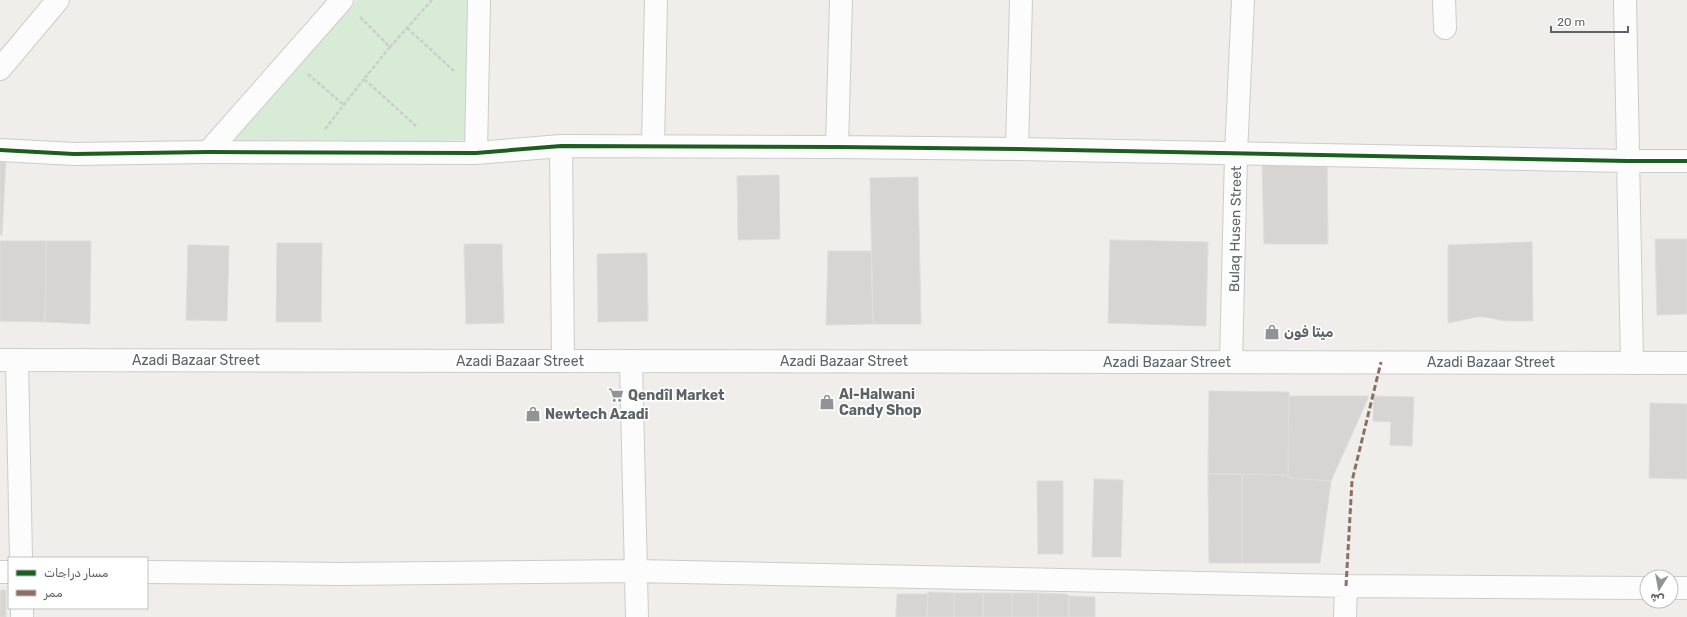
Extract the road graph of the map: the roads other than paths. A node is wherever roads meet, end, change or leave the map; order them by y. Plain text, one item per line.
1 (58, 0) edge
2 (342, 0) edge
3 (479, 0) edge
4 (656, 0) edge
5 (841, 0) edge
6 (1021, 0) edge
7 (1242, 0) edge
8 (1444, 0) edge
9 (1625, 0) edge
10 (1445, 28) dead end
11 (0, 69) edge
12 (561, 146) junction
13 (653, 146) junction
14 (837, 147) junction
15 (1017, 149) junction
16 (0, 150) edge
17 (208, 152) junction
18 (476, 153) junction
19 (1236, 154) junction
20 (1687, 160) edge
21 (1628, 161) junction
22 (8, 360) edge
23 (564, 361) junction
24 (631, 361) junction
25 (1231, 362) junction
26 (1632, 363) junction
27 (1687, 363) edge
28 (21, 557) edge
29 (636, 571) junction
30 (148, 572) edge
31 (1346, 586) junction
32 (1639, 588) edge
33 (637, 617) edge
34 (1345, 617) edge

1 - 11 street
2 - 17 street
3 - 18 street
4 - 13 street
5 - 14 street
6 - 15 street
7 - 19 street, Bulaq Husen Street
8 - 10 street
9 - 21 street
12 - 13 street
12 - 18 street
12 - 23 street
13 - 14 street
14 - 15 street
15 - 19 street
16 - 17 street
17 - 18 street
19 - 21 street
19 - 25 street, Bulaq Husen Street
20 - 21 street
21 - 26 street
22 - 23 street, Azadi Bazaar Street
22 - 28 street
23 - 24 street, Azadi Bazaar Street
24 - 25 street, Azadi Bazaar Street
24 - 29 street
25 - 26 street, Azadi Bazaar Street
26 - 27 street, Azadi Bazaar Street
29 - 30 street
29 - 31 street
29 - 33 street
31 - 32 street
31 - 34 street

